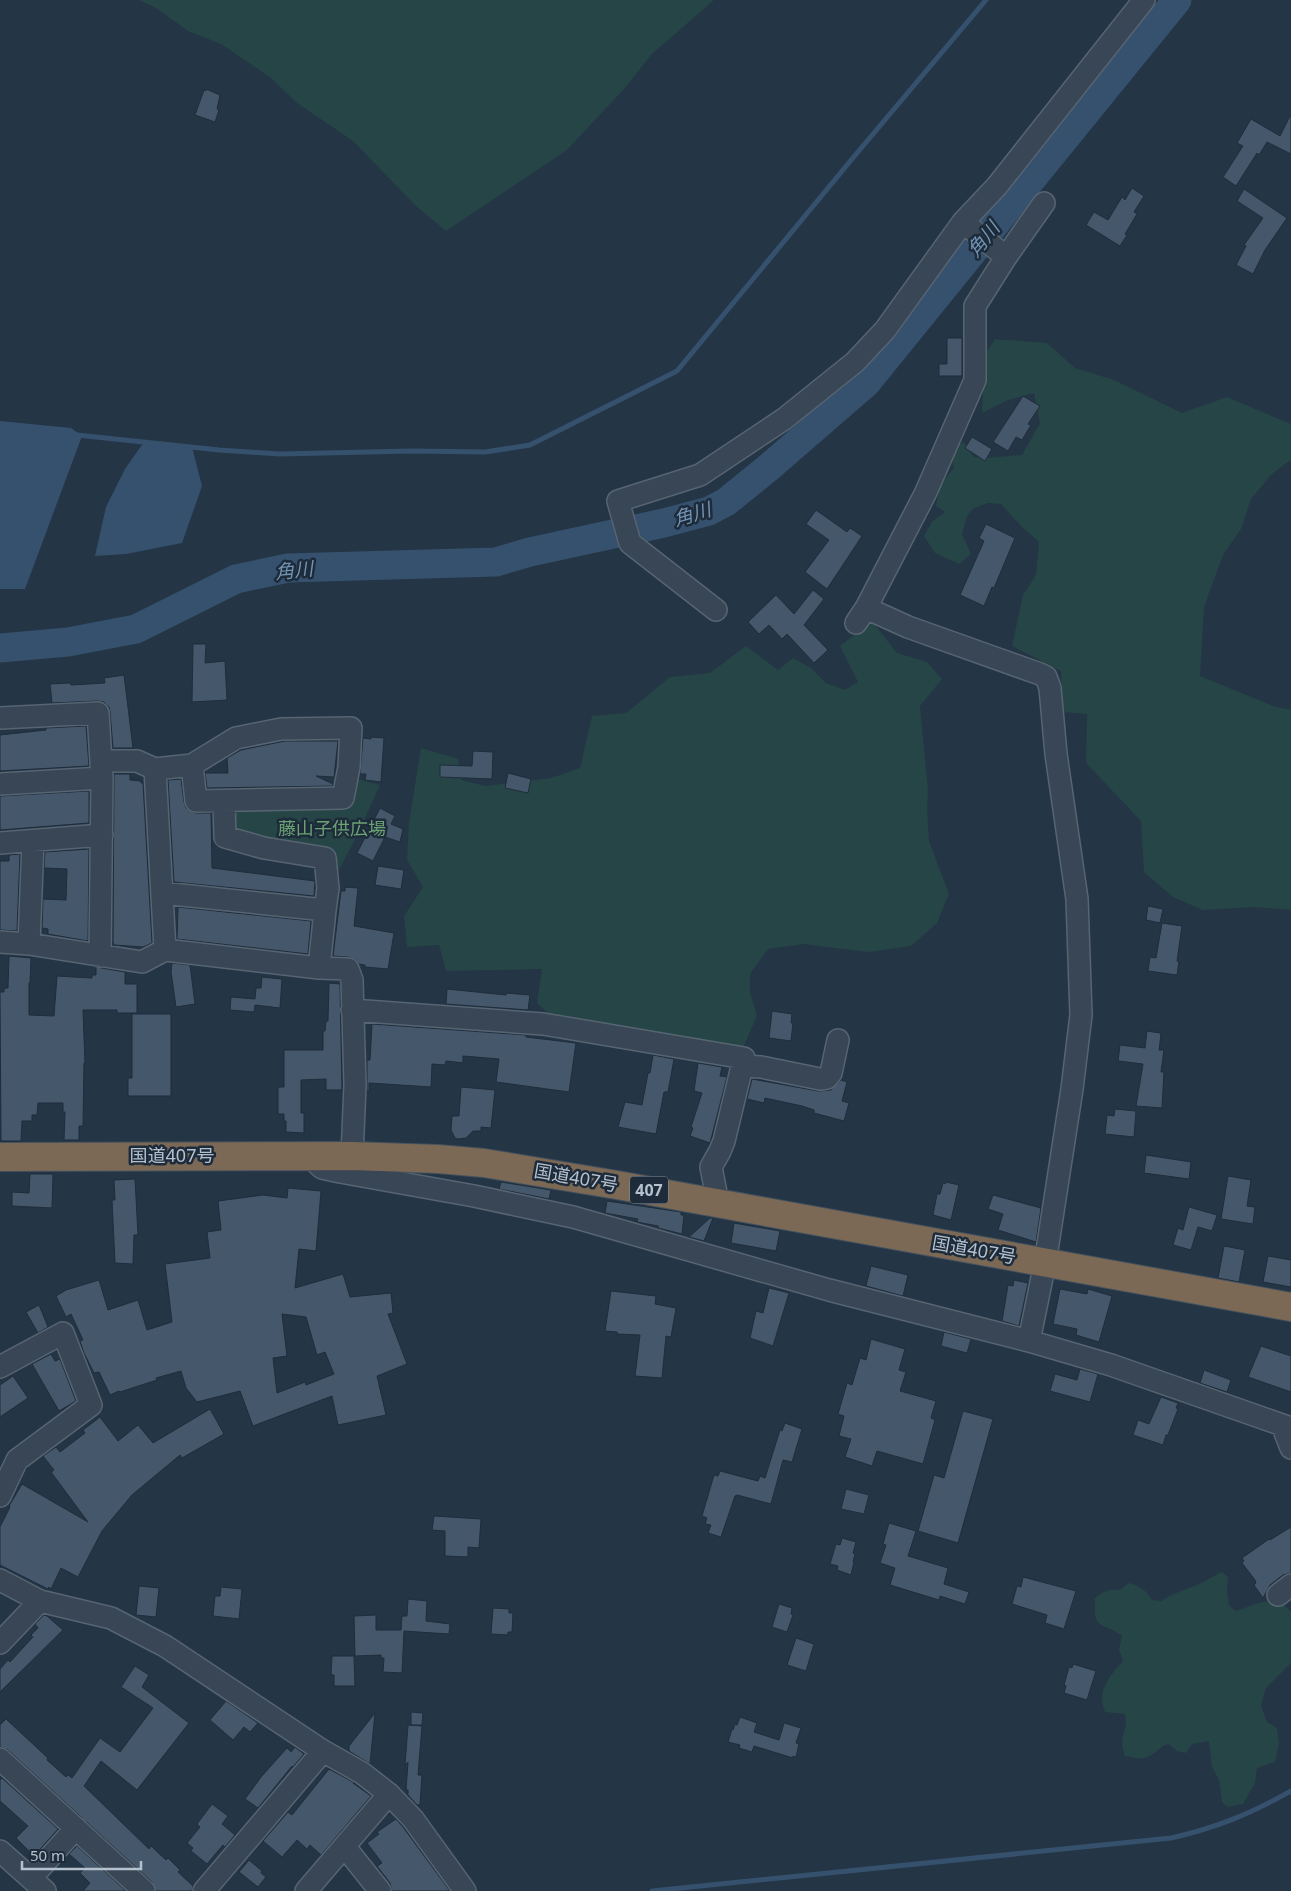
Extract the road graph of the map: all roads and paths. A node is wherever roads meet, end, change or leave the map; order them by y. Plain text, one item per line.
1 (1144, 0) edge
2 (1044, 203) dead end
3 (963, 222) junction
4 (1006, 257) junction
5 (716, 610) dead end
6 (0, 718) edge
7 (192, 765) junction
8 (102, 769) junction
9 (155, 769) junction
10 (0, 784) edge
11 (224, 801) junction
12 (102, 835) junction
13 (33, 841) junction
14 (0, 843) edge
15 (162, 893) junction
16 (325, 910) junction
17 (0, 942) edge
18 (29, 944) junction
19 (164, 950) junction
20 (100, 956) junction
21 (319, 968) junction
22 (352, 1010) junction
23 (838, 1040) dead end
24 (742, 1066) junction
25 (309, 1156) junction
26 (352, 1156) junction
27 (0, 1157) edge
28 (718, 1203) junction
29 (1045, 1263) junction
30 (1291, 1307) edge
31 (1029, 1341) junction
32 (0, 1367) edge
33 (1286, 1427) edge
34 (1291, 1448) edge
35 (0, 1496) edge
36 (0, 1580) edge
37 (40, 1601) junction
38 (0, 1642) edge
39 (323, 1751) junction
40 (0, 1759) edge
41 (389, 1794) junction
42 (76, 1828) junction
43 (345, 1847) junction
44 (3, 1858) edge
45 (38, 1885) edge
46 (144, 1891) edge
47 (204, 1891) edge
48 (306, 1891) edge
49 (380, 1891) edge
50 (465, 1891) edge

1 - 3 street
2 - 4 street
3 - 4 street
3 - 5 street
4 - 29 street
6 - 8 street
7 - 9 street
7 - 11 street
7 - 11 street
8 - 9 street
8 - 10 street
8 - 12 street
9 - 15 street
11 - 16 street
12 - 13 street
12 - 20 street
13 - 14 street
13 - 18 street
15 - 16 street
15 - 19 street
16 - 21 street
17 - 18 street
18 - 20 street
19 - 20 street
19 - 21 street
21 - 22 street
22 - 24 street
22 - 26 street
23 - 24 street
24 - 28 street
25 - 26 highway, 国道407号 / 407
25 - 27 highway, 国道407号 / 407
25 - 31 street
26 - 28 highway, 国道407号 / 407
28 - 29 highway, 国道407号 / 407
29 - 30 highway, 国道407号 / 407
29 - 31 street
31 - 33 street
32 - 35 street
33 - 34 street
36 - 37 street
37 - 38 street
37 - 39 street
39 - 41 street
39 - 47 street
40 - 42 street
41 - 43 street
41 - 50 street
42 - 45 street
42 - 46 street
43 - 48 street
43 - 49 street
44 - 45 street

